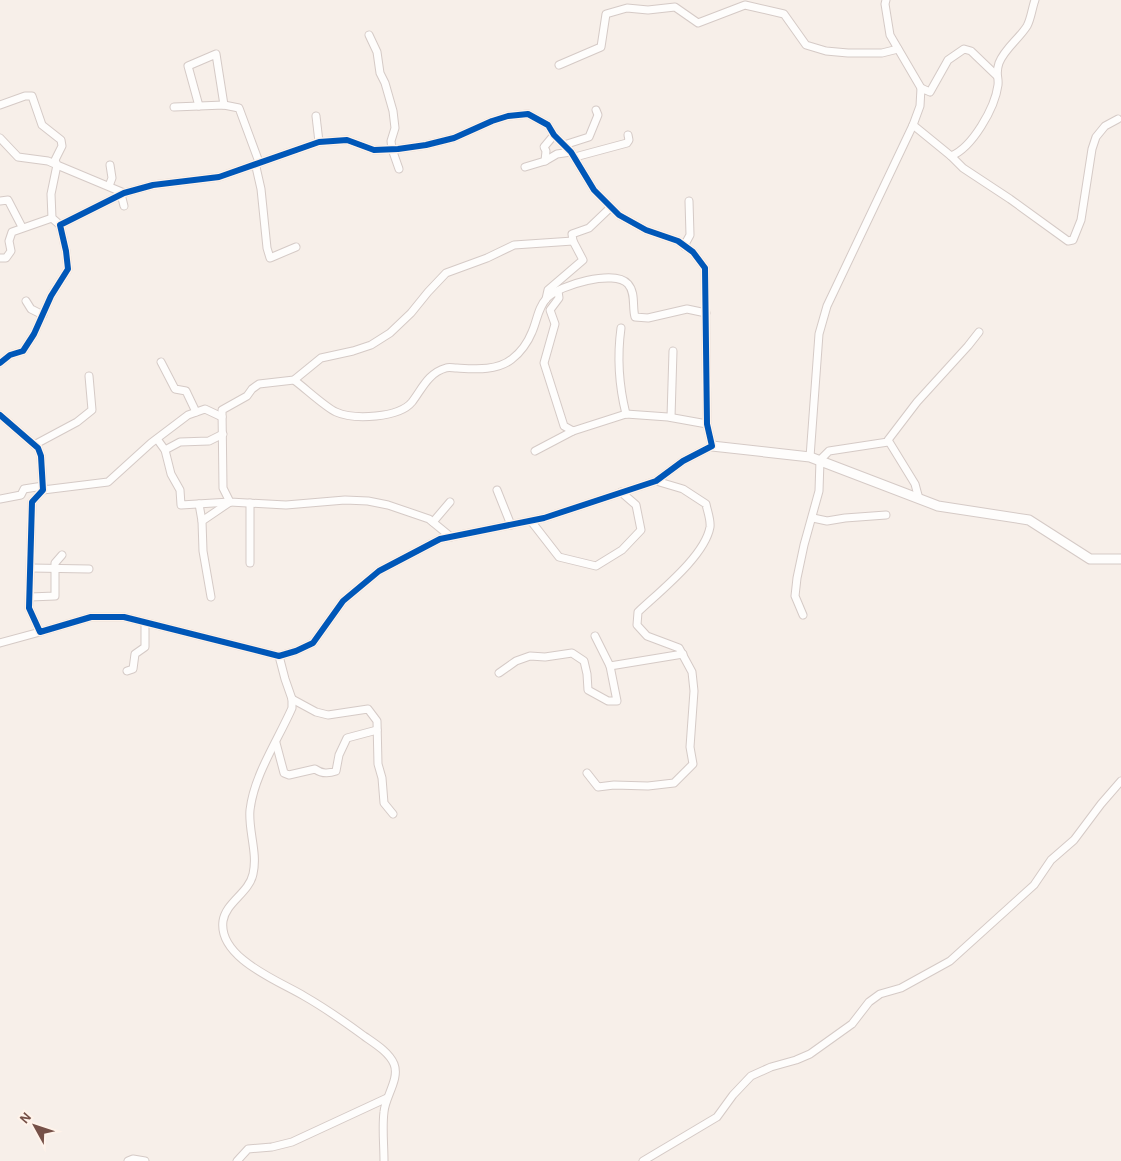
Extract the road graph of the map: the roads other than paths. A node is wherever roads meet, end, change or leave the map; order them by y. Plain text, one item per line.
1 (886, 0) edge
2 (1035, 0) edge
3 (369, 35) dead end
4 (898, 49) junction
5 (559, 65) dead end
6 (996, 75) junction
7 (921, 88) junction
8 (0, 105) edge
9 (224, 105) junction
10 (199, 106) junction
11 (174, 107) dead end
12 (596, 110) dead end
13 (316, 116) dead end
14 (1118, 119) dead end
15 (912, 125) junction
16 (554, 135) junction
17 (628, 135) dead end
18 (0, 138) edge
19 (319, 142) junction
20 (564, 145) junction
21 (392, 149) junction
22 (573, 154) junction
23 (951, 156) junction
24 (545, 161) junction
25 (259, 162) junction
26 (57, 165) junction
27 (110, 165) dead end
28 (525, 167) dead end
29 (400, 169) dead end
30 (109, 186) junction
31 (122, 193) junction
32 (0, 200) edge
33 (690, 201) dead end
34 (124, 206) dead end
35 (611, 207) junction
36 (52, 218) junction
37 (60, 225) junction
38 (22, 227) junction
39 (573, 241) junction
40 (684, 246) junction
41 (296, 247) dead end
42 (0, 258) edge
43 (558, 291) junction
44 (546, 299) junction
45 (26, 301) dead end
46 (706, 313) junction
47 (43, 314) junction
48 (621, 328) dead end
49 (979, 332) dead end
50 (673, 351) dead end
51 (161, 362) dead end
52 (0, 364) edge
53 (89, 376) dead end
54 (294, 380) junction
55 (196, 412) junction
56 (626, 414) junction
57 (0, 415) edge
58 (222, 417) junction
59 (672, 417) junction
60 (707, 424) junction
61 (574, 432) junction
62 (223, 434) junction
63 (156, 439) junction
64 (888, 442) junction
65 (34, 445) junction
66 (712, 446) junction
67 (165, 450) junction
68 (535, 450) dead end
69 (810, 457) junction
70 (820, 460) junction
71 (656, 481) junction
72 (43, 488) junction
73 (497, 490) dead end
74 (622, 492) junction
75 (0, 499) edge
76 (919, 499) junction
77 (230, 502) junction
78 (450, 502) dead end
79 (250, 503) junction
80 (199, 504) junction
81 (886, 516) dead end
82 (813, 518) junction
83 (531, 521) junction
84 (202, 522) junction
85 (433, 522) junction
86 (512, 525) junction
87 (450, 537) junction
88 (62, 555) dead end
89 (1121, 559) edge
90 (250, 563) dead end
91 (31, 568) junction
92 (55, 569) junction
93 (89, 570) dead end
94 (30, 597) junction
95 (211, 597) dead end
96 (803, 614) dead end
97 (145, 623) junction
98 (40, 632) junction
99 (595, 636) dead end
100 (0, 643) edge
101 (683, 654) junction
102 (279, 656) junction
103 (610, 666) junction
104 (127, 671) dead end
105 (499, 673) dead end
106 (292, 699) junction
107 (377, 730) junction
108 (276, 743) junction
109 (587, 773) dead end
110 (1121, 781) edge
111 (394, 814) dead end
112 (387, 1098) junction
113 (128, 1161) edge
114 (145, 1161) edge
115 (237, 1161) edge
116 (384, 1161) edge
117 (643, 1161) edge

1 - 4 street
2 - 6 street
3 - 21 street
4 - 5 street
4 - 7 street
6 - 7 street
6 - 23 street
7 - 15 street
8 - 26 street
9 - 10 street
9 - 10 street
9 - 25 street
10 - 11 street
12 - 20 street
13 - 19 street
14 - 23 street
15 - 23 street
15 - 69 street
16 - 20 street
16 - 21 street
16 - 24 street
17 - 22 street
18 - 26 street
19 - 21 street
19 - 25 street
20 - 22 street
21 - 29 street
22 - 24 street
22 - 35 street
24 - 28 street
25 - 31 street
25 - 41 street
26 - 30 street
26 - 36 street
27 - 30 street
30 - 31 street
31 - 34 street
31 - 37 street
32 - 38 street
33 - 40 street
35 - 39 street
35 - 40 street
36 - 37 street
36 - 38 street
37 - 47 street
38 - 42 street
39 - 44 street
39 - 54 street
40 - 46 street
43 - 44 street
43 - 46 street
43 - 61 street
44 - 54 street
45 - 47 street
46 - 60 street
47 - 52 street
48 - 56 street
49 - 64 street
50 - 59 street
51 - 55 street
53 - 65 street
54 - 58 street
55 - 58 street
55 - 63 street
56 - 59 street
56 - 61 street
57 - 65 street
58 - 62 street
59 - 60 street
60 - 66 street
61 - 68 street
62 - 67 street
62 - 77 street
63 - 67 street
63 - 72 street
64 - 70 street
64 - 76 street
65 - 72 street
66 - 69 street
66 - 71 street
67 - 80 street
69 - 70 street
70 - 76 street
70 - 82 street
71 - 74 street
71 - 101 street
72 - 75 street
72 - 91 street
73 - 86 street
74 - 83 street
74 - 83 street
76 - 89 street
77 - 79 street
77 - 80 street
77 - 84 street
78 - 85 street
79 - 85 street
79 - 90 street
80 - 84 street
81 - 82 street
82 - 96 street
83 - 86 street
84 - 95 street
85 - 87 street
86 - 87 street
87 - 102 street
88 - 92 street
91 - 92 street
91 - 94 street
92 - 93 street
92 - 94 street
94 - 98 street
97 - 98 street
97 - 102 street
97 - 104 street
98 - 100 street
99 - 103 street
101 - 103 street
101 - 109 street
102 - 106 street
103 - 105 street
106 - 107 street
106 - 108 street
107 - 108 street
107 - 111 street
108 - 112 street
110 - 117 street
112 - 115 street
112 - 116 street
113 - 114 street

